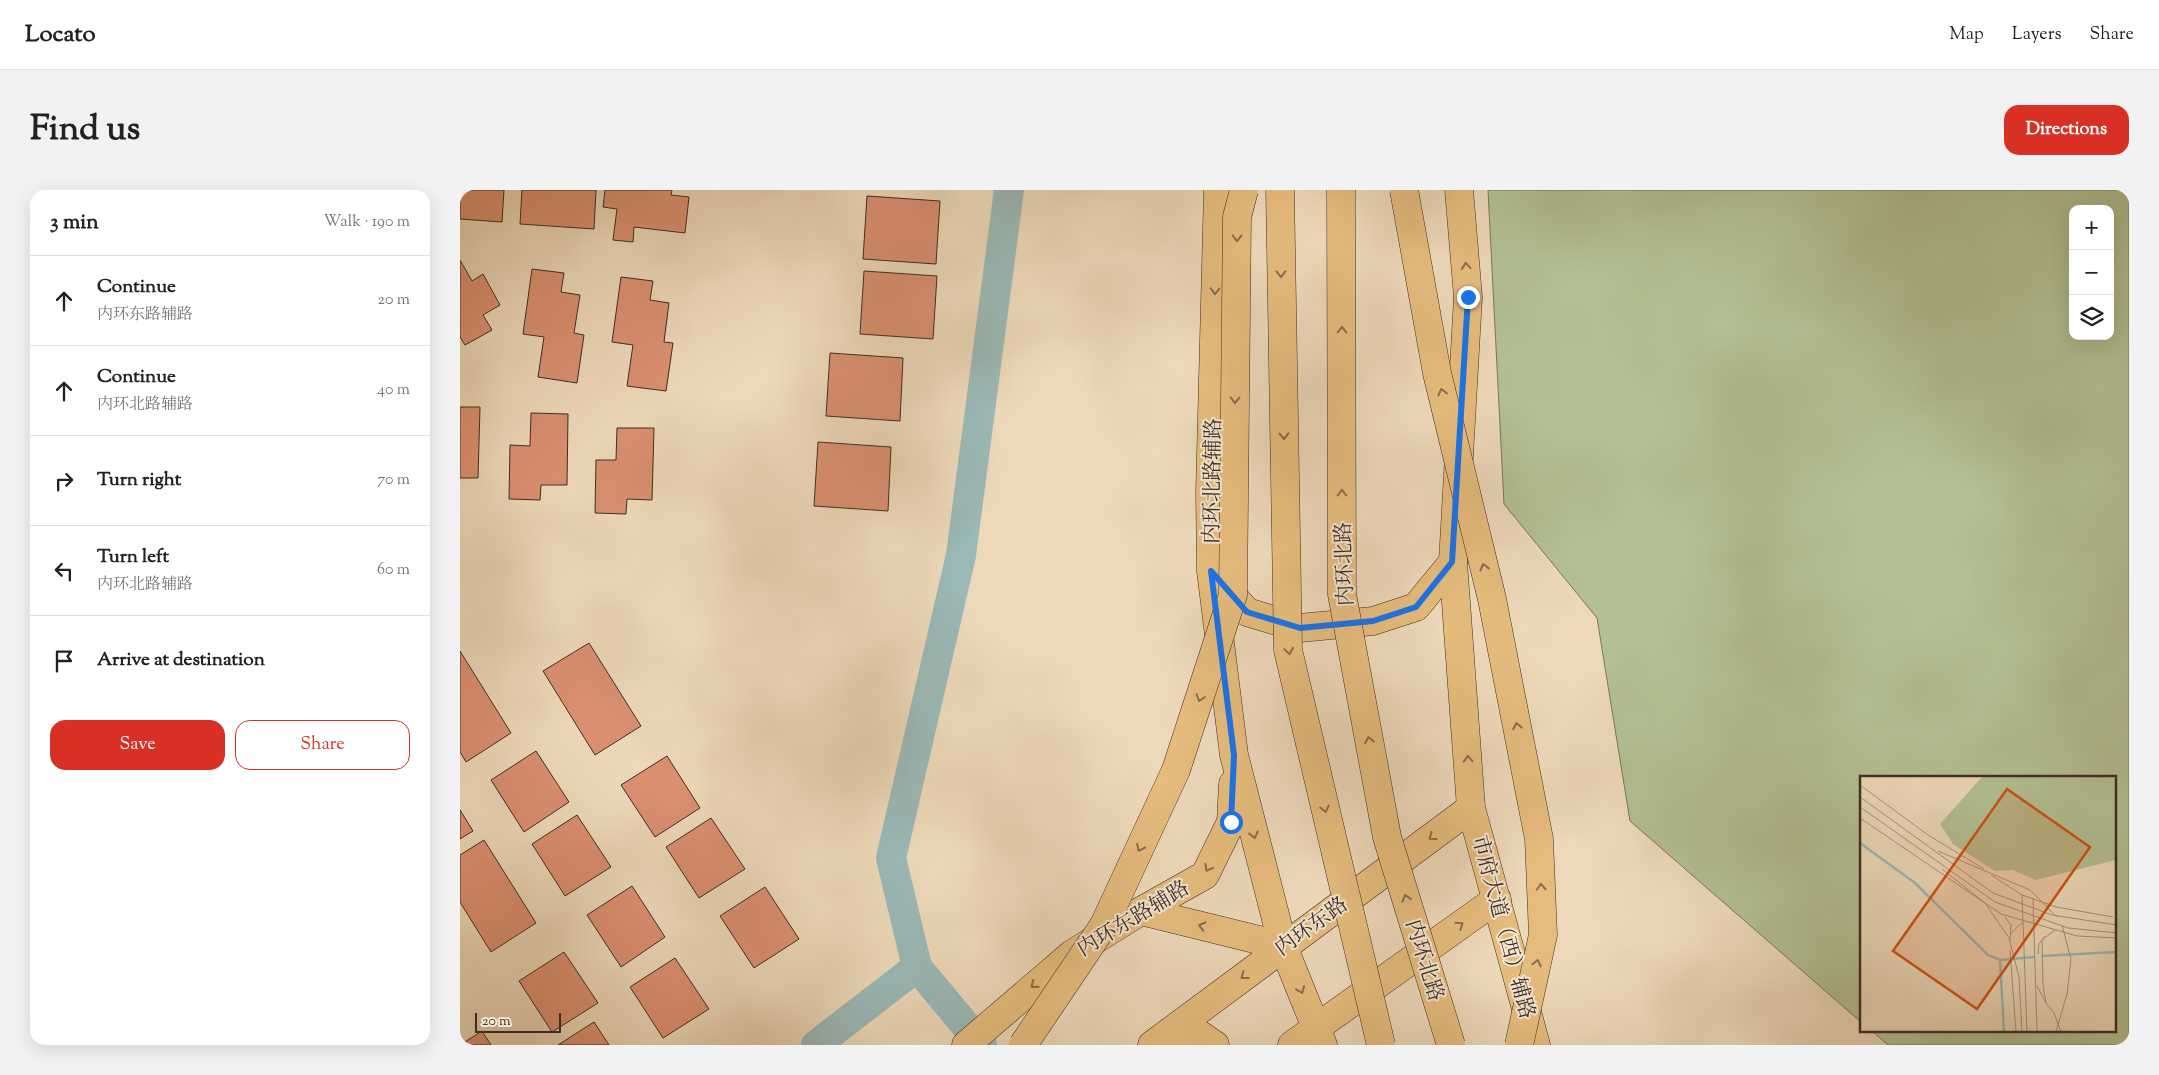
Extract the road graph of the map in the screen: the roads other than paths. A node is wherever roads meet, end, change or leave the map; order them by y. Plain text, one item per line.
1 (1218, 190) edge
2 (1244, 190) edge
3 (1280, 190) edge
4 (1342, 190) edge
5 (1404, 190) edge
6 (1459, 190) edge
7 (1452, 562) junction
8 (1211, 571) junction
9 (1234, 755) junction
10 (1471, 808) junction
11 (1497, 899) junction
12 (1141, 910) junction
13 (1283, 946) junction
14 (1319, 1036) edge
15 (1159, 1040) edge
16 (966, 1045) edge
17 (1023, 1045) edge
18 (1215, 1045) edge
19 (1292, 1045) edge
20 (1381, 1045) edge
21 (1451, 1045) edge
22 (1519, 1045) edge
23 (1536, 1045) edge

1 -> 8 main road, 内环北路辅路
2 -> 17 main road, bridge
3 -> 20 main road, bridge
21 -> 4 main road, 内环北路, bridge
22 -> 5 main road, bridge
7 -> 6 main road
7 - 8 main road
10 -> 7 main road
8 - 9 main road, 内环北路辅路
9 -> 12 main road, 内环东路辅路
9 -> 13 main road, 内环北路辅路
10 - 11 main road, 市府大道（西）辅路
10 -> 13 main road, 内环东路
14 -> 11 main road
11 - 23 main road, 市府大道（西）辅路
13 -> 12 main road
12 -> 16 main road, 内环东路辅路
13 -> 14 main road, 内环北路辅路
13 -> 15 main road, 内环东路
14 - 19 main road
15 - 18 main road

